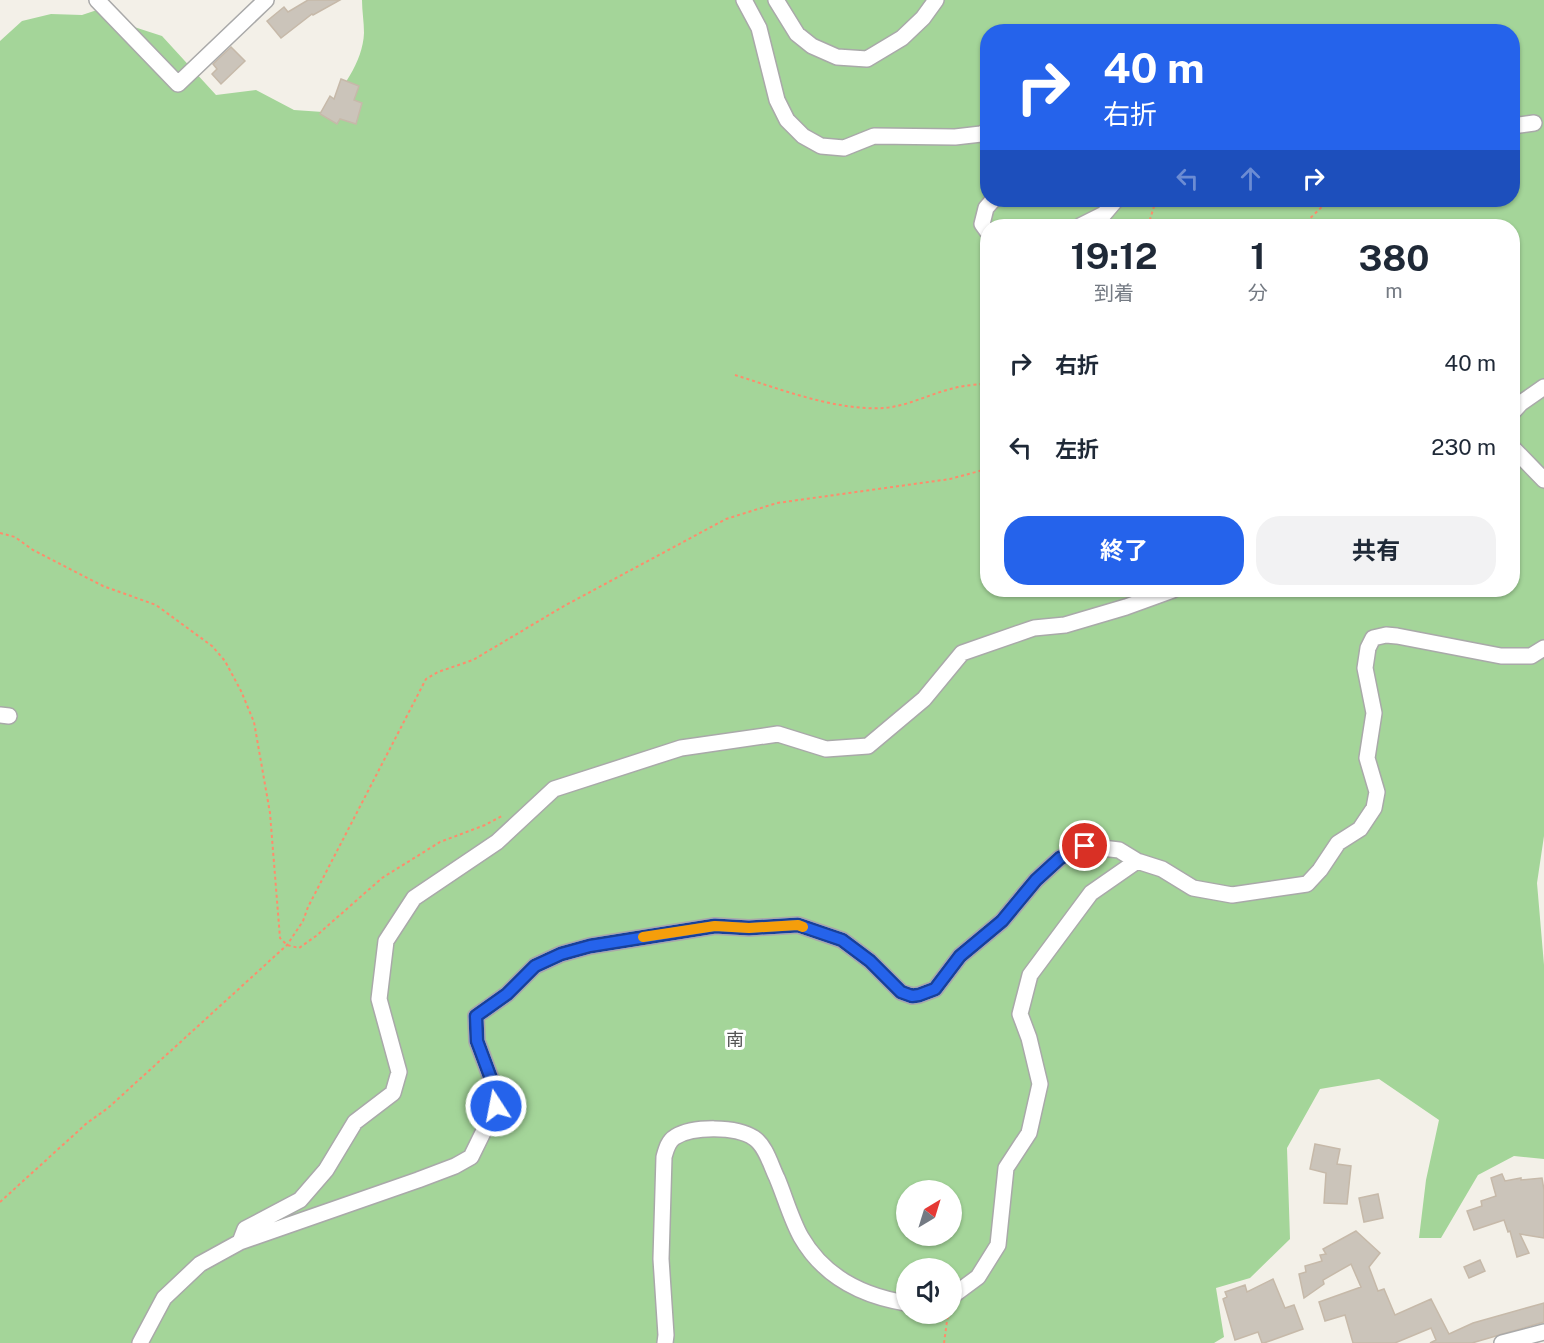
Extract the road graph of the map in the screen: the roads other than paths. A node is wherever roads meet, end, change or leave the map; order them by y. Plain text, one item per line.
1 (97, 0) edge
2 (266, 0) edge
3 (744, 0) edge
4 (776, 0) edge
5 (936, 0) edge
6 (1534, 123) dead end
7 (1520, 125) edge
8 (980, 135) edge
9 (1110, 207) edge
10 (1094, 219) edge
11 (1544, 387) edge
12 (1520, 404) edge
13 (1520, 455) edge
14 (1544, 480) edge
15 (1154, 597) edge
16 (1544, 648) edge
17 (1137, 861) junction
18 (240, 1242) junction
19 (962, 1289) edge
20 (896, 1301) edge
21 (1544, 1332) edge
22 (140, 1343) edge
23 (665, 1343) edge
24 (1502, 1343) edge

1 - 2 street
3 - 8 street
4 - 5 street
6 - 7 street
9 - 10 street
11 - 12 street
13 - 14 street
15 - 18 street
16 - 17 street
17 - 18 street
17 - 19 street
18 - 22 street
20 - 23 street
21 - 24 street

